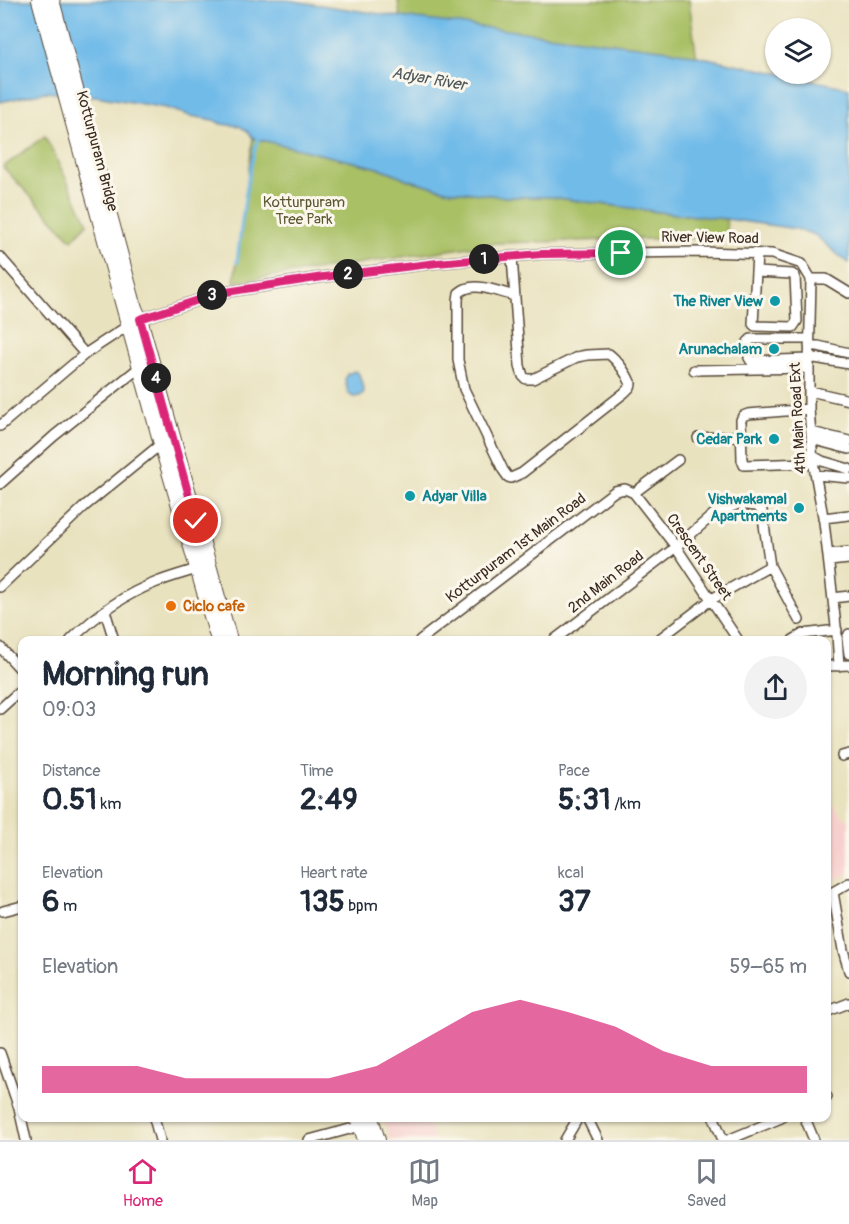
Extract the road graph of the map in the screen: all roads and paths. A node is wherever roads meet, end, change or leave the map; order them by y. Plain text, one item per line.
1 (39, 0) edge
2 (52, 0) edge
3 (757, 254) junction
4 (0, 257) edge
5 (512, 257) junction
6 (756, 272) junction
7 (811, 278) junction
8 (849, 293) edge
9 (515, 296) junction
10 (132, 316) junction
11 (809, 342) junction
12 (849, 353) edge
13 (85, 354) junction
14 (809, 361) junction
15 (849, 364) edge
16 (140, 367) junction
17 (694, 370) dead end
18 (810, 392) junction
19 (849, 400) edge
20 (809, 409) junction
21 (2, 422) edge
22 (811, 435) junction
23 (740, 436) junction
24 (698, 438) dead end
25 (849, 441) edge
26 (161, 444) junction
27 (849, 449) edge
28 (813, 458) junction
29 (678, 460) dead end
30 (849, 469) edge
31 (816, 475) junction
32 (849, 478) edge
33 (0, 484) edge
34 (634, 493) junction
35 (849, 515) edge
36 (824, 520) junction
37 (849, 520) edge
38 (675, 547) junction
39 (849, 552) edge
40 (828, 557) junction
41 (849, 559) edge
42 (770, 566) junction
43 (197, 568) junction
44 (0, 587) edge
45 (849, 596) edge
46 (833, 598) junction
47 (712, 600) junction
48 (105, 611) junction
49 (799, 620) dead end
50 (837, 630) junction
51 (849, 634) edge
52 (76, 636) edge
53 (113, 636) edge
54 (217, 636) edge
55 (229, 636) edge
56 (425, 636) edge
57 (559, 636) edge
58 (663, 636) edge
59 (735, 636) edge
60 (800, 636) edge
61 (0, 647) edge
62 (849, 654) edge
63 (844, 666) edge
64 (18, 667) edge
65 (18, 693) edge
66 (0, 709) edge
67 (849, 883) edge
68 (831, 893) edge
69 (831, 898) edge
70 (18, 907) edge
71 (3, 911) dead end
72 (849, 972) edge
73 (849, 1003) edge
74 (831, 1010) edge
75 (0, 1053) edge
76 (18, 1100) edge
77 (23, 1122) edge
78 (155, 1122) edge
79 (358, 1122) edge
80 (363, 1122) edge
81 (364, 1122) edge
82 (576, 1122) edge
83 (589, 1122) edge
84 (716, 1122) edge
85 (771, 1122) edge
86 (807, 1122) edge
87 (26, 1140) edge
88 (160, 1140) edge
89 (309, 1140) edge
90 (365, 1140) edge
91 (378, 1140) edge
92 (565, 1140) edge
93 (598, 1140) edge
94 (723, 1140) edge
95 (728, 1140) edge
96 (814, 1140) edge

1 - 10 main road, Kotturpuram Bridge
2 - 10 main road, Kotturpuram Bridge
3 - 5 street, River View Road
3 - 6 street
3 - 7 street, River View Road
4 - 13 street
5 - 9 street
5 - 10 street, River View Road
6 - 6 street
7 - 8 street
7 - 11 street, 4th Main Road Ext
9 - 9 street
10 - 13 street, River View Road
10 - 16 main road
10 - 55 main road
11 - 12 street
11 - 14 street, 4th Main Road Ext
11 - 14 street
13 - 21 street, River View Road
14 - 15 street
14 - 17 street
14 - 18 street, 4th Main Road Ext
16 - 26 main road
16 - 33 street
18 - 19 street
18 - 20 street, 4th Main Road Ext
20 - 22 street, 4th Main Road Ext
20 - 23 street
22 - 25 street
22 - 27 street
22 - 28 street, 4th Main Road Ext
23 - 24 street
23 - 28 street
26 - 43 main road
26 - 44 street
28 - 30 street
28 - 31 street, 4th Main Road Ext
29 - 34 street
31 - 32 street
31 - 36 street, 4th Main Road Ext
34 - 38 street, Crescent Street
34 - 56 street, Kotturpuram 1st Main Road
35 - 36 street
36 - 37 street
36 - 40 street, 4th Main Road Ext
38 - 42 street, 2nd Main Road
38 - 47 street, Crescent Street
38 - 57 street, 2nd Main Road
39 - 40 street
40 - 41 street
40 - 46 street, 4th Main Road Ext
42 - 47 street
42 - 49 street
43 - 48 street
43 - 54 main road
45 - 46 street
46 - 50 street, 4th Main Road Ext
47 - 58 street
47 - 59 street, Crescent Street
48 - 52 street
48 - 53 street
50 - 60 street
50 - 63 street, 4th Main Road Ext
51 - 62 street
61 - 64 street
65 - 66 street
67 - 68 street
69 - 72 street
70 - 71 street
73 - 74 street
75 - 76 street
77 - 87 street
78 - 88 street
79 - 89 street
80 - 90 main road
81 - 91 main road
82 - 92 street
83 - 93 street
84 - 94 street
85 - 95 street
86 - 96 street

